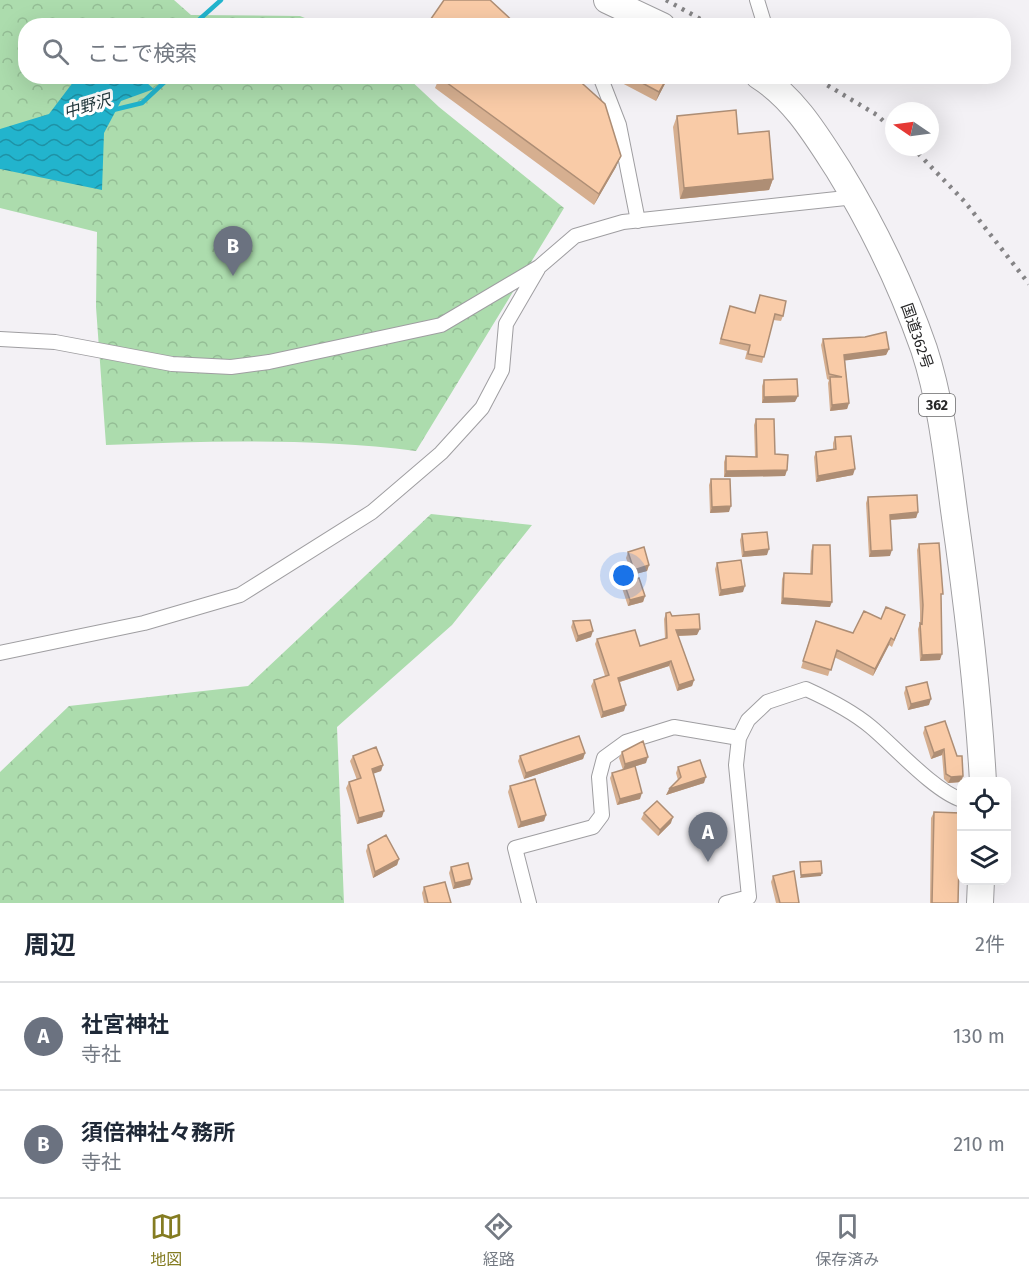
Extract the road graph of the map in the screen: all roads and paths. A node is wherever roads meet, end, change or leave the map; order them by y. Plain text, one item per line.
1 (757, 0) edge
2 (617, 11) edge
3 (638, 18) edge
4 (763, 18) edge
5 (603, 84) edge
6 (769, 84) edge
7 (855, 197) junction
8 (638, 221) junction
9 (539, 267) junction
10 (0, 339) edge
11 (0, 653) edge
12 (739, 738) junction
13 (983, 777) edge
14 (957, 796) edge
15 (981, 885) edge
16 (751, 900) edge
17 (529, 903) edge
18 (726, 903) edge
19 (980, 903) edge

1 - 4 street
2 - 3 highway
5 - 8 street
6 - 7 highway, 国道362号 / 362
7 - 8 street
7 - 13 highway, 国道362号 / 362
8 - 9 street
9 - 10 street
9 - 11 street
12 - 14 street
12 - 16 street
12 - 17 street
15 - 19 highway
16 - 18 street

